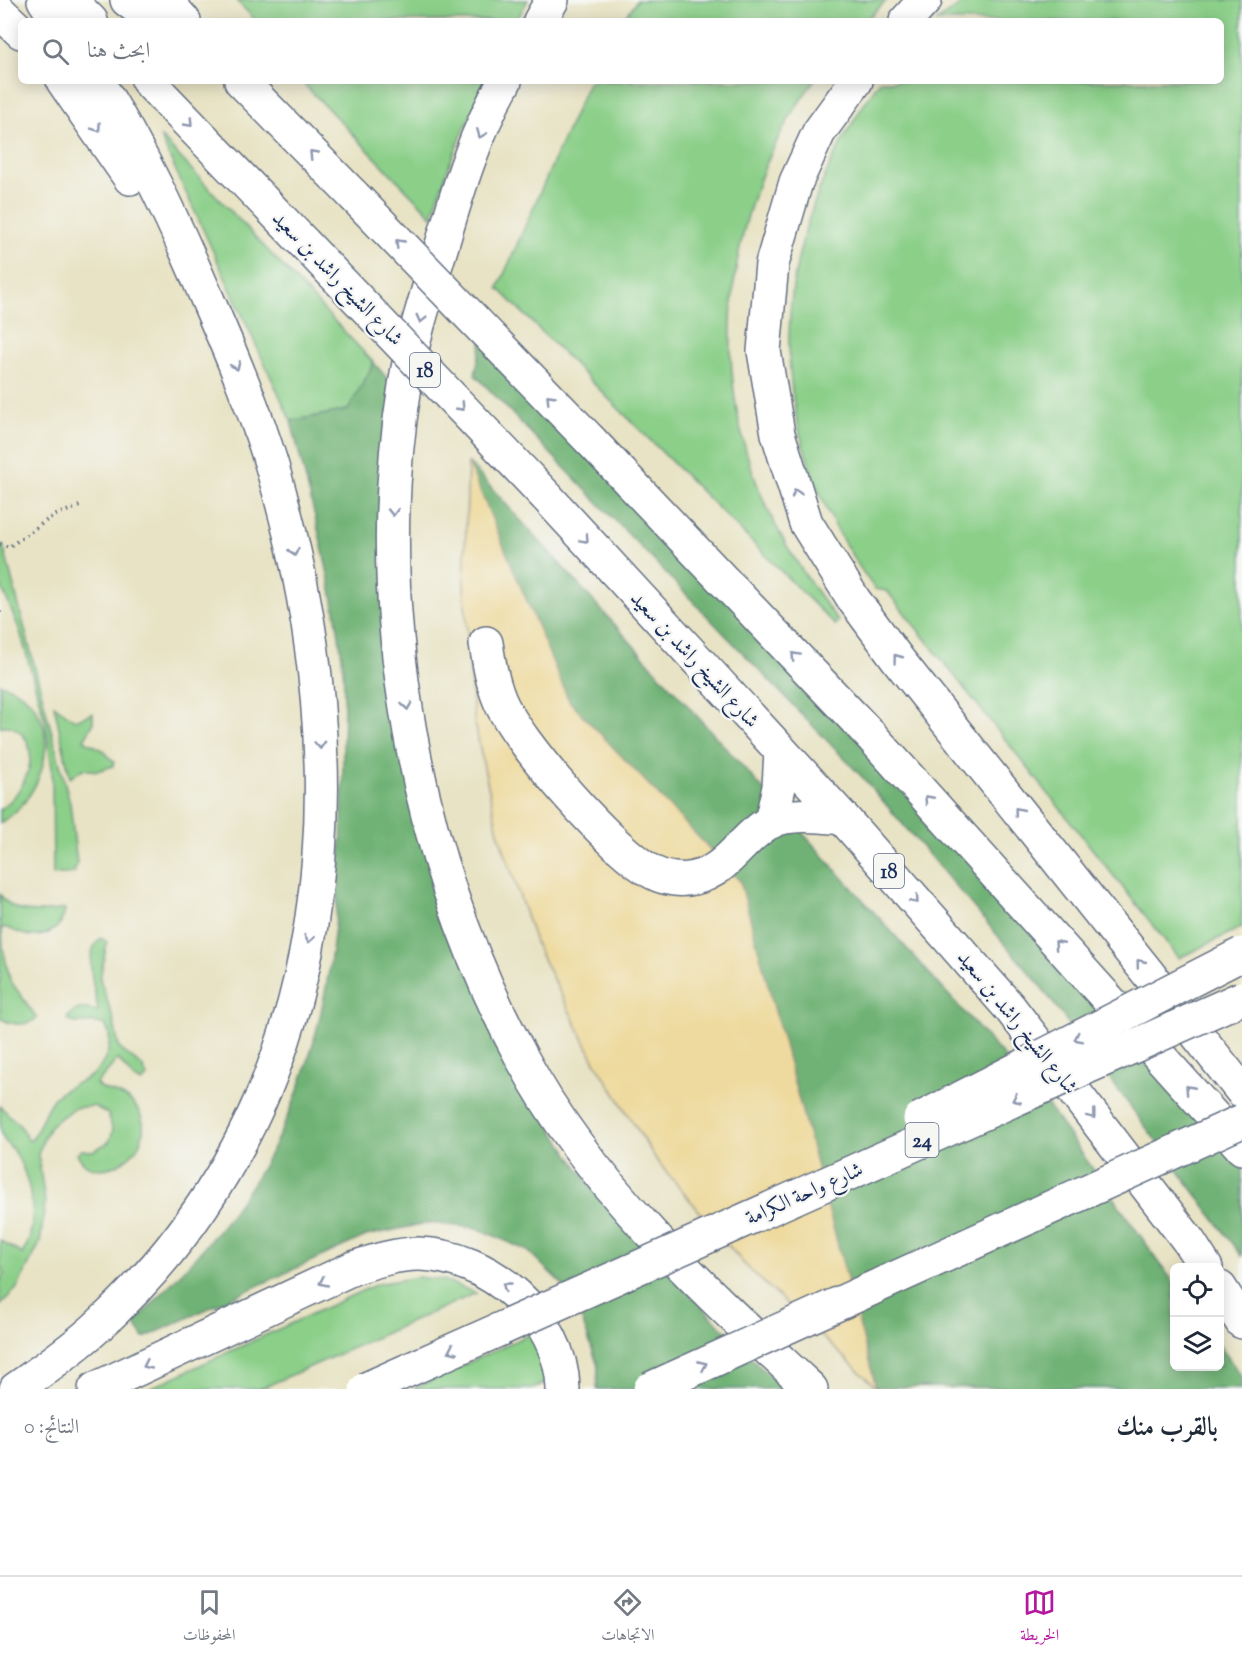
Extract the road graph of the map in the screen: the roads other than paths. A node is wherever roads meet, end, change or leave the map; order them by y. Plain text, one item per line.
1 (44, 0) edge
2 (70, 0) edge
3 (127, 0) edge
4 (165, 0) edge
5 (552, 0) edge
6 (925, 0) edge
7 (0, 12) edge
8 (56, 18) edge
9 (88, 18) edge
10 (151, 18) edge
11 (181, 18) edge
12 (542, 18) edge
13 (909, 18) edge
14 (18, 29) edge
15 (65, 84) edge
16 (99, 84) edge
17 (151, 84) edge
18 (244, 84) edge
19 (504, 84) edge
20 (854, 84) edge
21 (213, 312) junction
22 (486, 643) dead end
23 (781, 752) junction
24 (843, 818) junction
25 (771, 822) junction
26 (1242, 954) edge
27 (1242, 998) edge
28 (1242, 1091) edge
29 (1242, 1120) edge
30 (1242, 1139) edge
31 (1242, 1148) edge
32 (1203, 1263) edge
33 (601, 1283) junction
34 (1224, 1294) edge
35 (852, 1297) junction
36 (1242, 1322) edge
37 (16, 1389) edge
38 (95, 1389) edge
39 (366, 1389) edge
40 (563, 1389) edge
41 (650, 1389) edge
42 (811, 1389) edge

1 - 8 main road
2 - 9 main road
3 - 10 main road
4 - 11 main road
5 - 12 main road
6 - 13 main road
7 - 14 main road
15 -> 21 main road
16 - 21 main road
17 -> 23 main road, شارع الشيخ راشد بن سعيد / 18, bridge
31 -> 18 main road, bridge
19 -> 42 main road
28 -> 20 main road
21 -> 37 main road
22 - 25 main road
23 - 24 main road, شارع الشيخ راشد بن سعيد / 18
23 - 25 main road
24 - 25 main road
24 -> 32 main road, شارع الشيخ راشد بن سعيد / 18
26 -> 33 main road, bridge
27 -> 33 main road, شارع واحة الكرامة / 24, bridge
29 - 35 main road, bridge
30 - 35 main road, bridge
33 -> 39 main road, شارع واحة الكرامة / 24, bridge
34 - 36 main road
41 -> 35 main road, bridge
40 -> 38 main road

